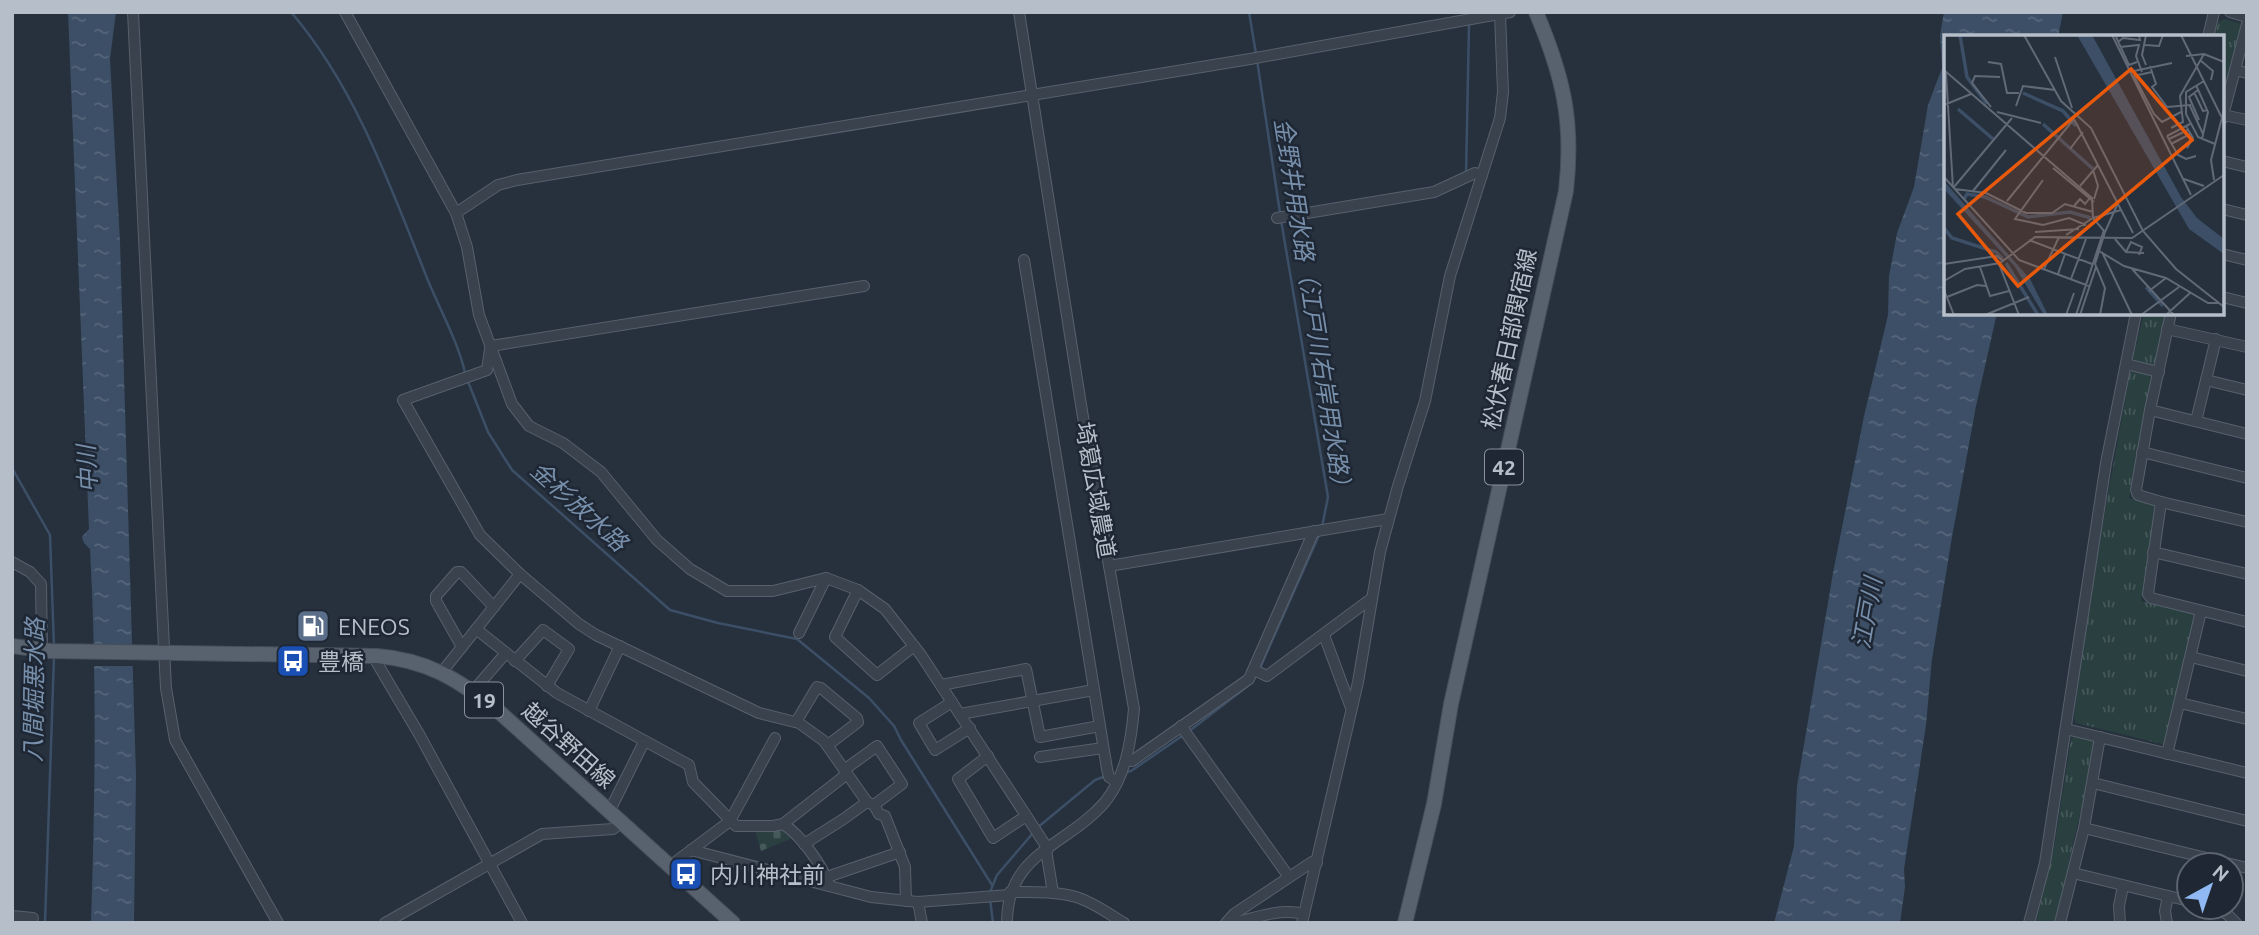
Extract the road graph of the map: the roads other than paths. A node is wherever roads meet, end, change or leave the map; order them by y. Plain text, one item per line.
1 (133, 12) edge
2 (345, 12) edge
3 (1018, 12) edge
4 (1536, 12) edge
5 (2214, 12) edge
6 (2230, 12) edge
7 (1505, 13) edge
8 (2247, 18) edge
9 (2247, 24) edge
10 (2208, 35) edge
11 (2235, 70) junction
12 (2247, 73) edge
13 (1032, 96) junction
14 (2224, 113) edge
15 (2224, 117) edge
16 (2247, 120) edge
17 (2224, 161) edge
18 (2247, 167) edge
19 (1482, 175) junction
20 (2224, 209) edge
21 (456, 213) junction
22 (2247, 215) edge
23 (1281, 218) dead end
24 (2224, 254) edge
25 (1024, 260) dead end
26 (2247, 260) edge
27 (864, 285) dead end
28 (2224, 297) edge
29 (2247, 303) edge
30 (2136, 315) edge
31 (2170, 315) edge
32 (2167, 329) junction
33 (2216, 339) junction
34 (491, 346) junction
35 (2247, 347) edge
36 (2126, 364) junction
37 (2159, 372) junction
38 (2206, 380) junction
39 (2247, 390) edge
40 (2150, 410) junction
41 (2196, 421) junction
42 (2247, 434) edge
43 (2142, 452) junction
44 (2247, 478) edge
45 (2161, 502) junction
46 (1388, 519) junction
47 (2247, 522) edge
48 (1314, 531) junction
49 (2153, 552) junction
50 (12, 562) edge
51 (1109, 566) junction
52 (520, 573) junction
53 (2247, 574) edge
54 (826, 578) junction
55 (858, 590) junction
56 (1372, 598) junction
57 (494, 607) junction
58 (2202, 611) junction
59 (2247, 622) edge
60 (476, 629) junction
61 (799, 632) dead end
62 (1324, 635) junction
63 (12, 646) edge
64 (620, 646) junction
65 (914, 646) junction
66 (462, 647) junction
67 (46, 651) junction
68 (506, 653) junction
69 (163, 654) junction
70 (377, 656) junction
71 (2190, 657) junction
72 (515, 661) junction
73 (2247, 671) edge
74 (443, 672) junction
75 (1257, 672) junction
76 (941, 685) junction
77 (547, 687) junction
78 (1094, 690) junction
79 (473, 691) junction
80 (1033, 701) junction
81 (952, 702) junction
82 (2179, 703) junction
83 (1352, 709) junction
84 (589, 711) junction
85 (960, 714) junction
86 (2247, 719) edge
87 (796, 722) junction
88 (1100, 726) junction
89 (970, 728) junction
90 (2066, 729) junction
91 (1184, 730) junction
92 (2100, 737) junction
93 (775, 738) dead end
94 (644, 742) junction
95 (828, 745) junction
96 (1103, 748) junction
97 (2167, 754) junction
98 (988, 756) junction
99 (1040, 757) dead end
100 (1126, 760) junction
101 (846, 772) junction
102 (2247, 773) edge
103 (1111, 776) junction
104 (2093, 783) junction
105 (870, 804) junction
106 (609, 811) junction
107 (1026, 816) junction
108 (730, 821) junction
109 (2247, 821) edge
110 (621, 823) junction
111 (783, 824) junction
112 (2084, 828) junction
113 (804, 844) junction
114 (691, 850) junction
115 (1047, 850) junction
116 (900, 852) junction
117 (1317, 863) junction
118 (488, 864) junction
119 (670, 866) junction
120 (2247, 868) edge
121 (2073, 873) junction
122 (1289, 877) junction
123 (828, 881) junction
124 (2123, 886) junction
125 (1010, 893) junction
126 (1266, 893) junction
127 (1054, 894) junction
128 (2168, 896) junction
129 (2175, 898) edge
130 (906, 901) junction
131 (918, 902) junction
132 (1278, 914) junction
133 (12, 916) edge
134 (33, 918) dead end
135 (1303, 918) edge
136 (278, 923) edge
137 (385, 923) edge
138 (522, 923) edge
139 (733, 923) edge
140 (922, 923) edge
141 (1007, 923) edge
142 (1124, 923) edge
143 (1226, 923) edge
144 (1234, 923) edge
145 (1405, 923) edge
146 (2029, 923) edge
147 (2060, 923) edge
148 (2120, 923) edge
149 (2168, 923) edge

1 - 69 street
2 - 21 street
3 - 13 street, 埼葛広域農道
4 - 145 main road, 松伏春日部関宿線 / 42
5 - 10 street
6 - 8 street
7 - 13 street
7 - 19 street
9 - 11 street
11 - 12 street
11 - 14 street
13 - 21 street
13 - 51 street, 埼葛広域農道
15 - 16 street
17 - 18 street
19 - 23 street
19 - 46 street
20 - 22 street
21 - 34 street
24 - 26 street
25 - 78 street
27 - 34 street
28 - 29 street
30 - 36 street
31 - 32 street
32 - 33 street
32 - 37 street
33 - 35 street
33 - 38 street
34 - 52 street
34 - 54 street
36 - 37 street
36 - 90 street
37 - 40 street
38 - 39 street
38 - 41 street
40 - 41 street
40 - 43 street
41 - 42 street
43 - 44 street
43 - 45 street
45 - 47 street
45 - 49 street
46 - 48 street
46 - 56 street
48 - 51 street
48 - 75 street
49 - 53 street
49 - 58 street
50 - 67 street
51 - 100 street, 埼葛広域農道
52 - 57 street
52 - 64 street
54 - 55 street
54 - 61 street
55 - 65 street
55 - 65 street
56 - 62 street
56 - 83 street
57 - 60 street
57 - 66 street
58 - 59 street
58 - 71 street
60 - 66 street
60 - 68 street
62 - 75 street
62 - 83 street
63 - 67 main road, 越谷野田線 / 19
64 - 84 street
64 - 87 street
65 - 76 street
66 - 74 street
67 - 69 main road, 越谷野田線 / 19
68 - 72 street
68 - 79 street
69 - 70 main road, 越谷野田線 / 19
69 - 136 street
70 - 74 main road, 越谷野田線 / 19
70 - 118 street
71 - 73 street
71 - 82 street
72 - 77 street
72 - 77 street
74 - 79 main road, 越谷野田線 / 19
75 - 91 street
76 - 80 street
76 - 81 street
77 - 84 street
78 - 80 street
78 - 88 street
79 - 106 main road, 越谷野田線 / 19
80 - 85 street
80 - 88 street
81 - 85 street
81 - 89 street
82 - 86 street
82 - 97 street
83 - 117 street
84 - 94 street
85 - 89 street
87 - 95 street
87 - 95 street
88 - 96 street
89 - 98 street
90 - 92 street
90 - 146 street
91 - 100 street
91 - 122 street
92 - 97 street
92 - 104 street
93 - 108 street
94 - 106 street
94 - 108 street
95 - 101 street
96 - 99 street
96 - 103 street
97 - 102 street
98 - 107 street
98 - 107 street
100 - 103 street, 埼葛広域農道
101 - 105 street
101 - 105 street
101 - 111 street
103 - 115 street, 埼葛広域農道
104 - 109 street
104 - 112 street
105 - 113 street
105 - 116 street
106 - 110 main road, 越谷野田線 / 19
107 - 115 street
108 - 111 street
108 - 114 street
110 - 118 street
110 - 119 main road, 越谷野田線 / 19
111 - 113 street
112 - 120 street
112 - 121 street
113 - 123 street
114 - 119 street
114 - 123 street
115 - 125 street, 埼葛広域農道
115 - 127 street
116 - 123 street
116 - 130 street
117 - 122 street
117 - 135 street
118 - 137 street
118 - 138 street
119 - 139 main road, 越谷野田線 / 19
121 - 124 street
121 - 147 street
122 - 126 street
123 - 130 street
124 - 128 street
124 - 148 street
125 - 127 street
125 - 131 street
125 - 141 street
126 - 132 street
126 - 143 street
127 - 142 street
128 - 129 street
128 - 149 street
130 - 131 street
131 - 140 street
132 - 135 street
132 - 144 street
133 - 134 street

